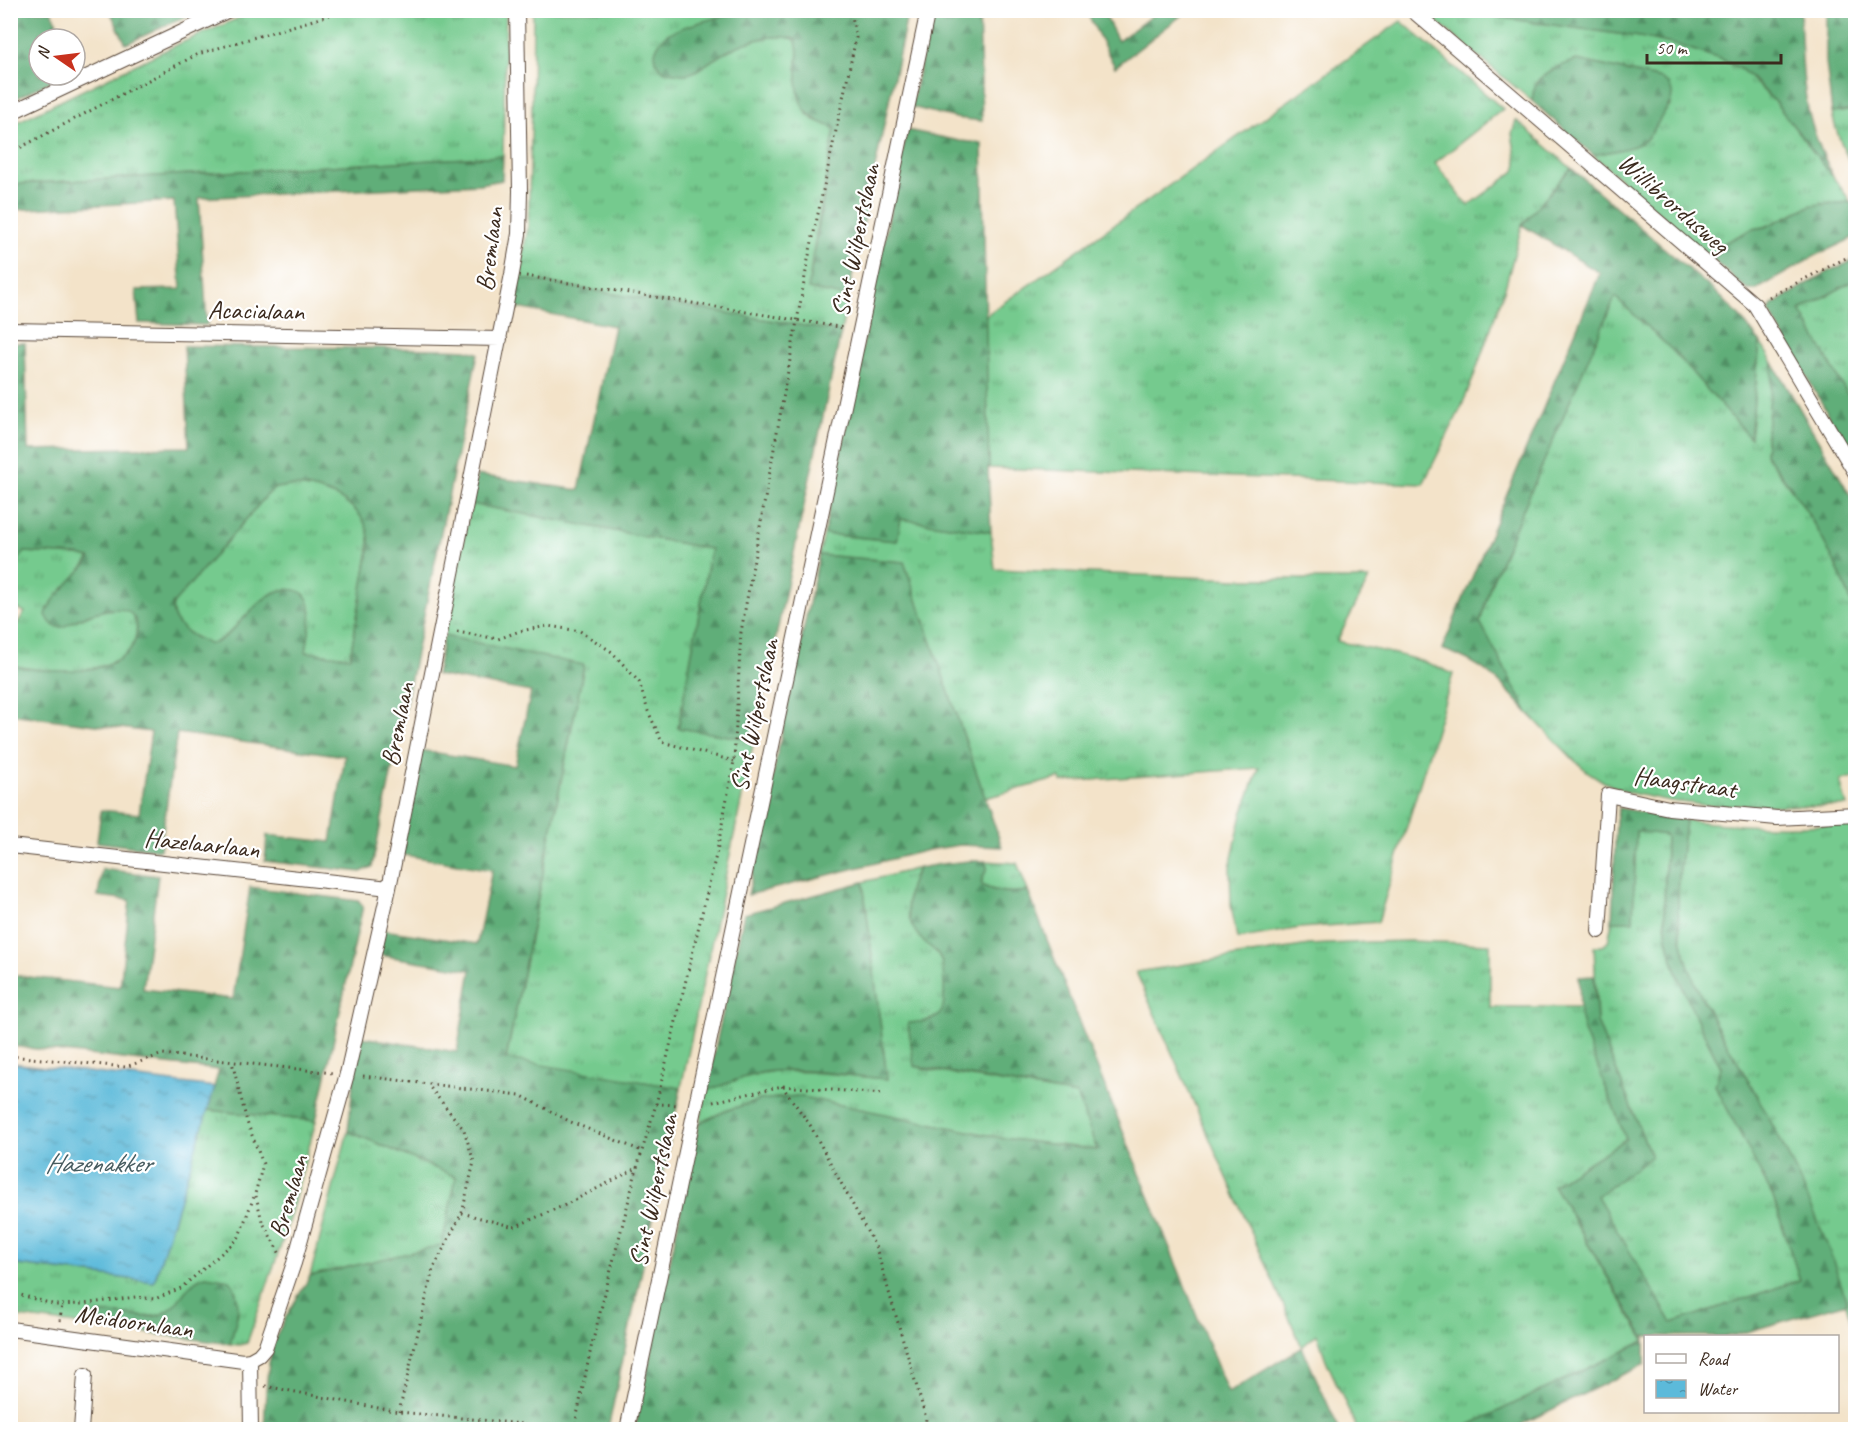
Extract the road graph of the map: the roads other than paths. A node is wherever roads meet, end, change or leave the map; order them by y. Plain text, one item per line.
1 (229, 10) edge
2 (517, 10) edge
3 (928, 10) edge
4 (1412, 10) edge
5 (10, 113) edge
6 (10, 330) edge
7 (500, 339) junction
8 (1856, 474) edge
9 (1856, 814) edge
10 (10, 846) edge
11 (389, 888) junction
12 (1599, 930) dead end
13 (10, 1329) edge
14 (250, 1360) junction
15 (85, 1375) dead end
16 (81, 1430) edge
17 (250, 1430) edge
18 (627, 1430) edge

1 - 5 street
2 - 7 street, Bremlaan
3 - 18 street, Sint Wilpertslaan
4 - 8 street, Willibrordusweg
6 - 7 street, Acacialaan
7 - 11 street, Bremlaan
9 - 12 street, Haagstraat
10 - 11 street, Hazelaarlaan
11 - 14 street, Bremlaan
13 - 14 street, Meidoornlaan
14 - 17 street
15 - 16 street

